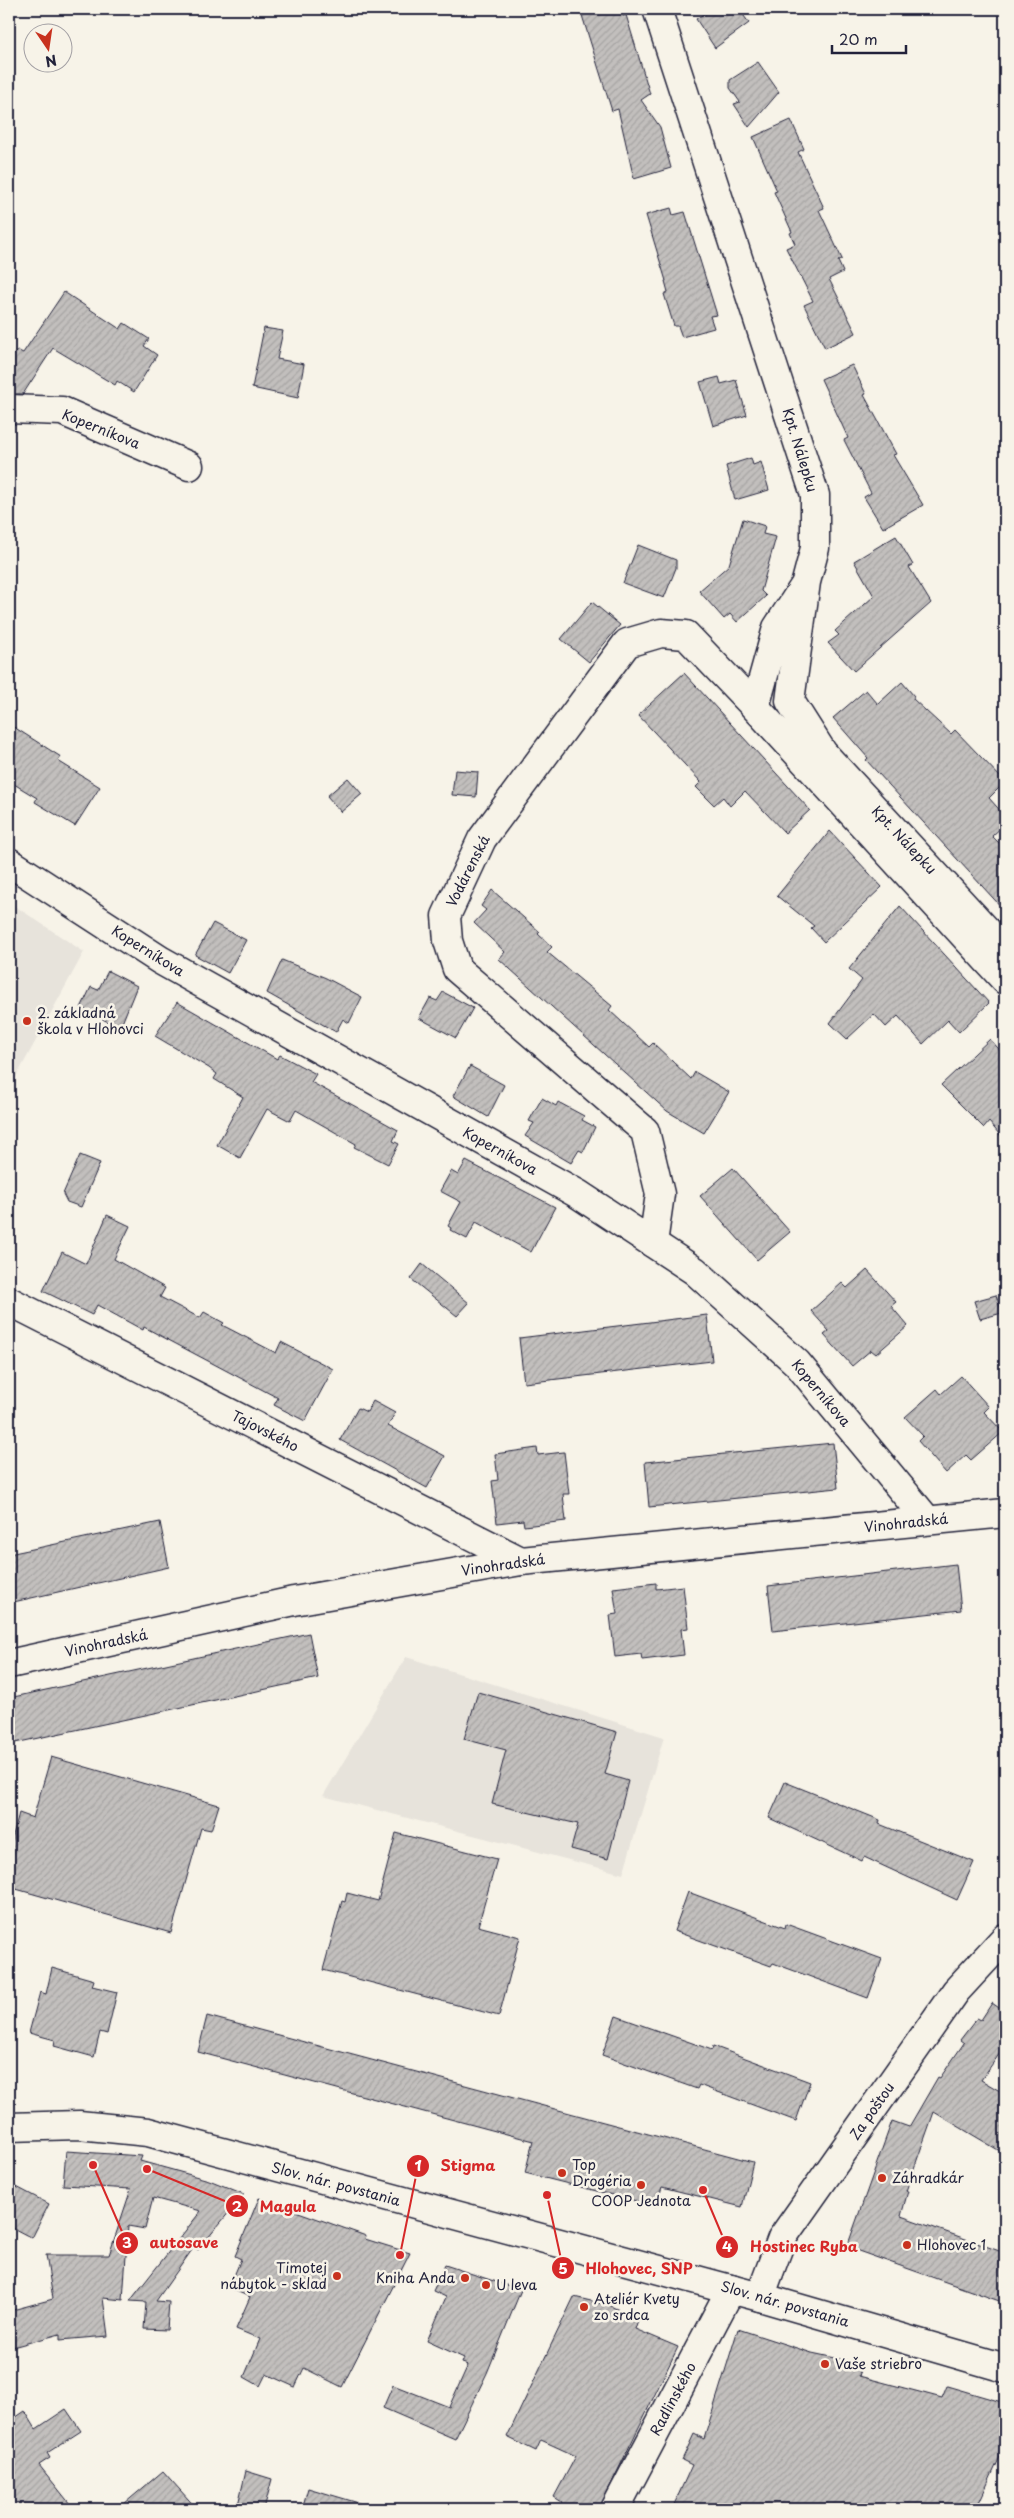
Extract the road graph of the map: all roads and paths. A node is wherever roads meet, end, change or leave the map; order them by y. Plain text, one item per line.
1 (657, 9) edge
2 (9, 409) edge
3 (189, 466) dead end
4 (806, 582) junction
5 (755, 707) junction
6 (9, 862) edge
7 (1005, 950) edge
8 (1005, 980) edge
9 (653, 1243) junction
10 (9, 1300) edge
11 (1005, 1513) edge
12 (926, 1520) junction
13 (522, 1562) junction
14 (9, 1664) edge
15 (1005, 1938) edge
16 (9, 2127) edge
17 (731, 2289) junction
18 (760, 2297) junction
19 (1005, 2368) edge
20 (614, 2509) edge

1 - 4 street, Kpt. Nálepku
2 - 3 street, Koperníkova
4 - 5 street
4 - 7 street, Kpt. Nálepku
5 - 8 street, Vodárenská
5 - 9 street, Vodárenská
6 - 9 street, Koperníkova
9 - 12 street, Koperníkova
10 - 13 street, Tajovského
11 - 12 street, Vinohradská
12 - 13 street, Vinohradská
13 - 14 street, Vinohradská
15 - 18 street, Za poštou
16 - 17 street, Slov. nár. povstania
17 - 18 street, Slov. nár. povstania
17 - 20 street, Radlinského
18 - 19 street, Slov. nár. povstania

